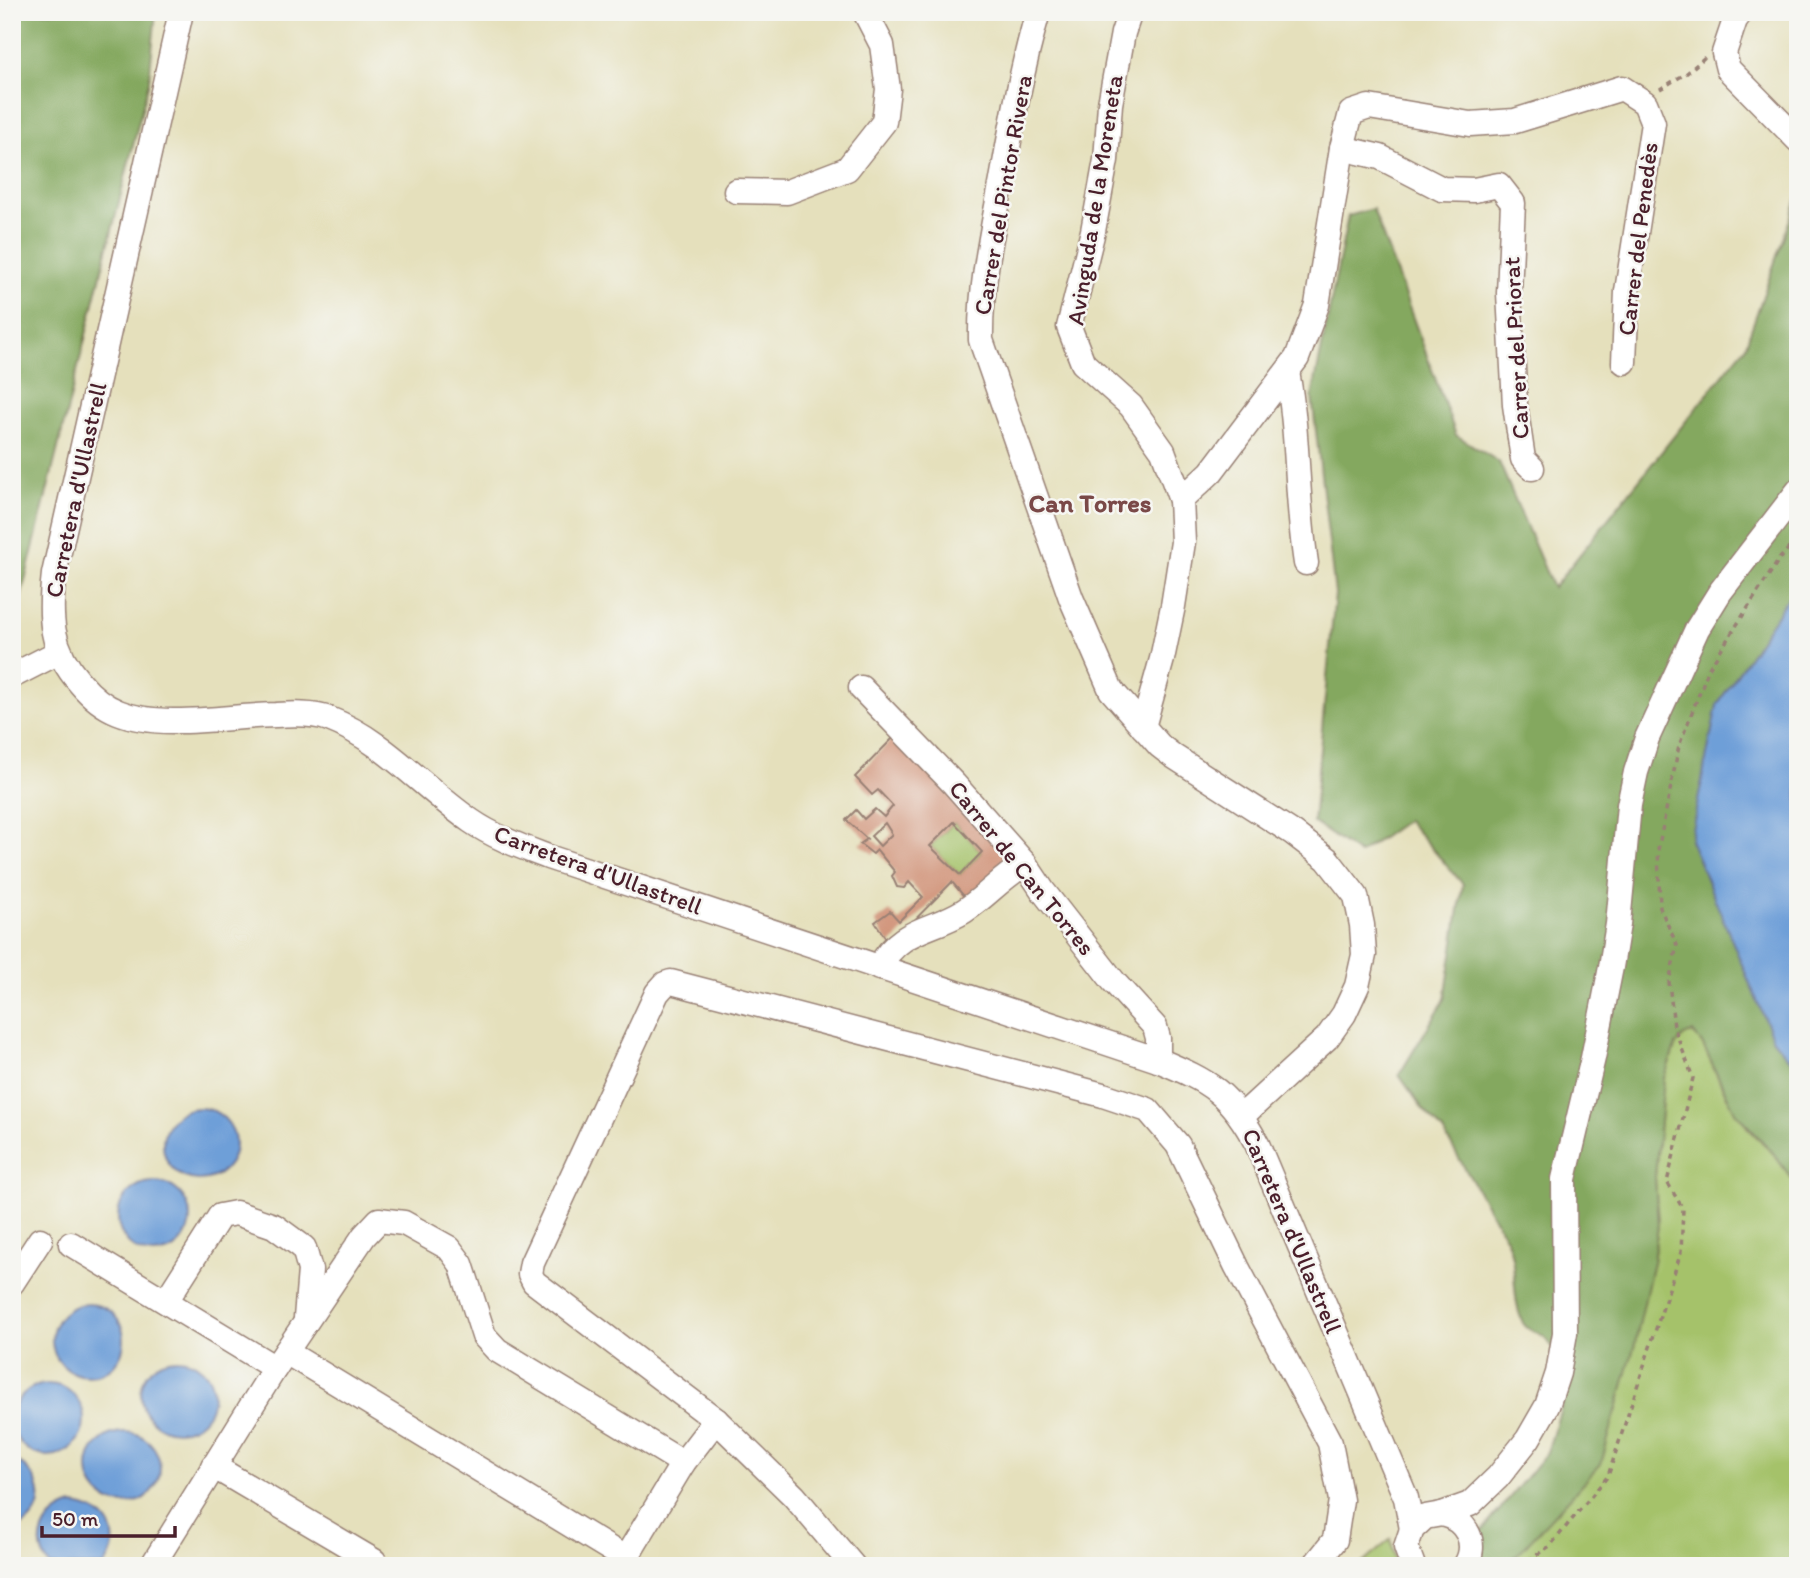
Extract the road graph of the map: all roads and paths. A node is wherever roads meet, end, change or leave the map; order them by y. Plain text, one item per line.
1 (181, 12) edge
2 (865, 12) edge
3 (1038, 12) edge
4 (1130, 12) edge
5 (1741, 12) edge
6 (1726, 49) junction
7 (1658, 90) dead end
8 (1798, 140) edge
9 (1342, 148) junction
10 (736, 191) dead end
11 (1624, 362) dead end
12 (1286, 372) junction
13 (1532, 468) dead end
14 (1798, 491) edge
15 (1181, 500) junction
16 (1798, 538) edge
17 (1306, 563) dead end
18 (59, 652) junction
19 (12, 676) edge
20 (861, 688) dead end
21 (1143, 727) junction
22 (1025, 864) junction
23 (879, 968) junction
24 (1158, 1060) junction
25 (1242, 1116) junction
26 (40, 1240) dead end
27 (71, 1244) dead end
28 (12, 1283) edge
29 (166, 1301) junction
30 (306, 1322) junction
31 (280, 1360) junction
32 (716, 1420) junction
33 (683, 1463) junction
34 (213, 1466) junction
35 (1467, 1516) junction
36 (1416, 1540) edge
37 (374, 1561) dead end
38 (623, 1562) edge
39 (152, 1566) edge
40 (853, 1566) edge
41 (1314, 1566) edge
42 (1465, 1566) edge
43 (1520, 1566) edge

1 - 18 street, Carretera d'Ullastrell
2 - 10 street
3 - 21 street, Carrer del Pintor Rivera
4 - 15 street, Avinguda de la Moreneta
5 - 6 street
6 - 7 path
6 - 8 street
9 - 11 street, Carrer del Penedès
9 - 12 street, Carrer del Penedès
9 - 13 street, Carrer del Priorat
12 - 15 street, Carrer del Penedès
12 - 17 street
14 - 35 street
15 - 21 street, Avinguda de la Moreneta
16 - 43 path
18 - 19 street
18 - 23 street, Carretera d'Ullastrell
20 - 22 street, Carrer de Can Torres
21 - 25 street, Carrer del Pintor Rivera
22 - 23 street
22 - 24 street, Carrer de Can Torres
23 - 24 street, Carretera d'Ullastrell
24 - 25 street, Carretera d'Ullastrell
25 - 36 street, Carretera d'Ullastrell
26 - 28 street
27 - 29 street
29 - 30 street
29 - 31 street
30 - 31 street
30 - 33 street
31 - 34 street
31 - 38 street
32 - 33 street
32 - 40 street
32 - 41 street
33 - 38 street
34 - 37 street
34 - 39 street
35 - 36 street
35 - 42 street

